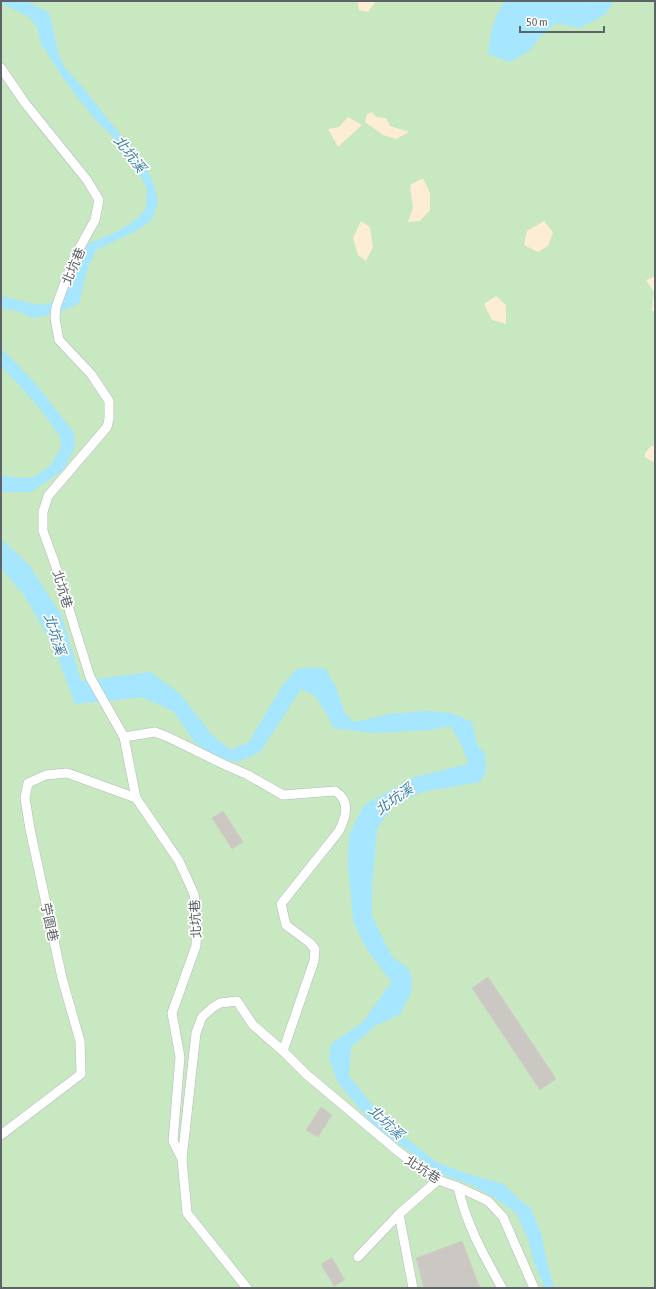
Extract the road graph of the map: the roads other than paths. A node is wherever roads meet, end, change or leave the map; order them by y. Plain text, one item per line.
1 (1, 68) edge
2 (124, 737) junction
3 (136, 798) junction
4 (283, 1051) junction
5 (1, 1135) edge
6 (182, 1159) junction
7 (438, 1180) junction
8 (458, 1187) junction
9 (399, 1214) junction
10 (358, 1257) dead end
11 (248, 1288) edge
12 (413, 1288) edge
13 (502, 1288) edge
14 (534, 1288) edge

1 - 2 street, 北坑巷
2 - 3 street, 北坑巷
2 - 4 street
3 - 5 street, 苧園巷
3 - 6 street, 北坑巷
4 - 6 street, 北坑巷
4 - 7 street, 北坑巷
6 - 11 street, 北坑巷
7 - 8 street, 北坑巷
7 - 9 street
8 - 13 street
8 - 14 street, 北坑巷
9 - 10 street
9 - 12 street

